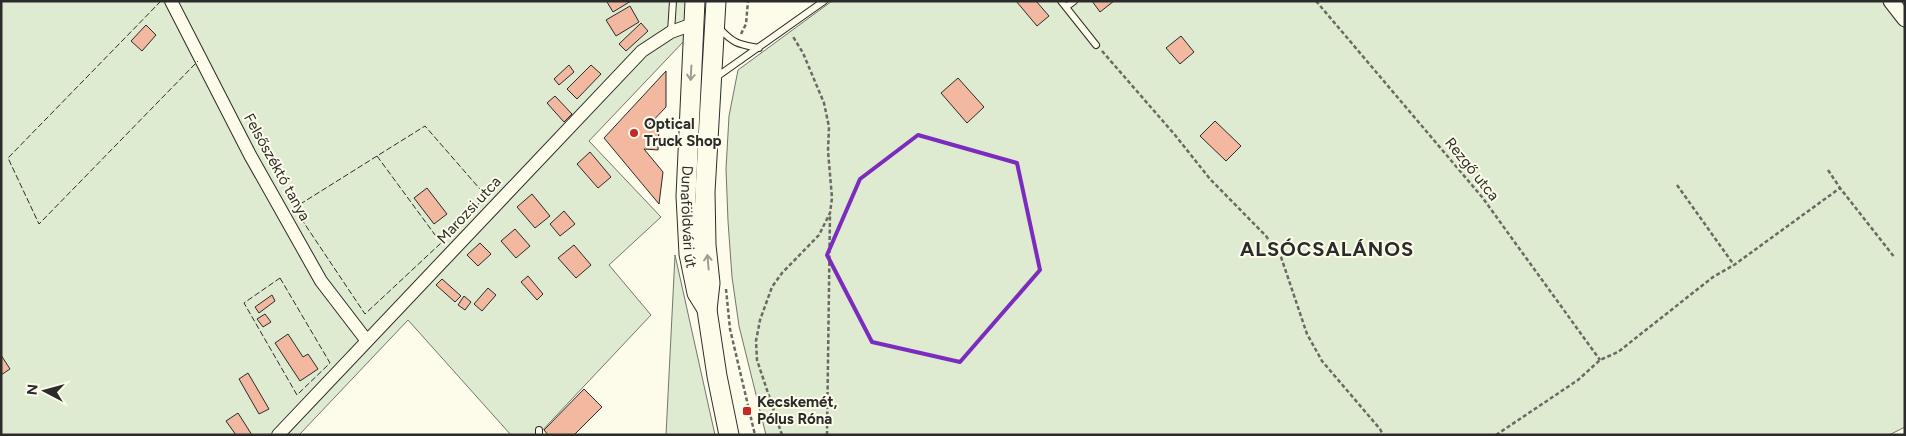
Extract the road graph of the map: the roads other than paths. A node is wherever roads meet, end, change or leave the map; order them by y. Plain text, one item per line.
1 (171, 1) edge
2 (673, 1) edge
3 (695, 1) edge
4 (824, 1) edge
5 (1074, 1) edge
6 (1891, 1) edge
7 (1064, 4) edge
8 (714, 8) edge
9 (1905, 19) edge
10 (694, 24) junction
11 (670, 32) junction
12 (1096, 45) road end
13 (758, 48) junction
14 (712, 80) junction
15 (707, 310) junction
16 (367, 341) junction
17 (278, 435) edge
18 (729, 435) edge

1 - 16 street, Felsőszéktó tanya
2 - 11 lane
3 - 10 main road, Dunaföldvári út
4 - 13 lane
5 - 7 lane
6 - 9 street
7 - 12 lane
8 - 10 main road
8 - 13 lane
8 - 14 main road, Dunaföldvári út
10 - 11 street, Marozsi utca
10 -> 15 main road, Dunaföldvári út
11 - 16 street, Marozsi utca
13 - 14 lane
15 -> 14 main road, Dunaföldvári út
15 - 18 main road, Dunaföldvári út
16 - 17 street, Marozsi utca

